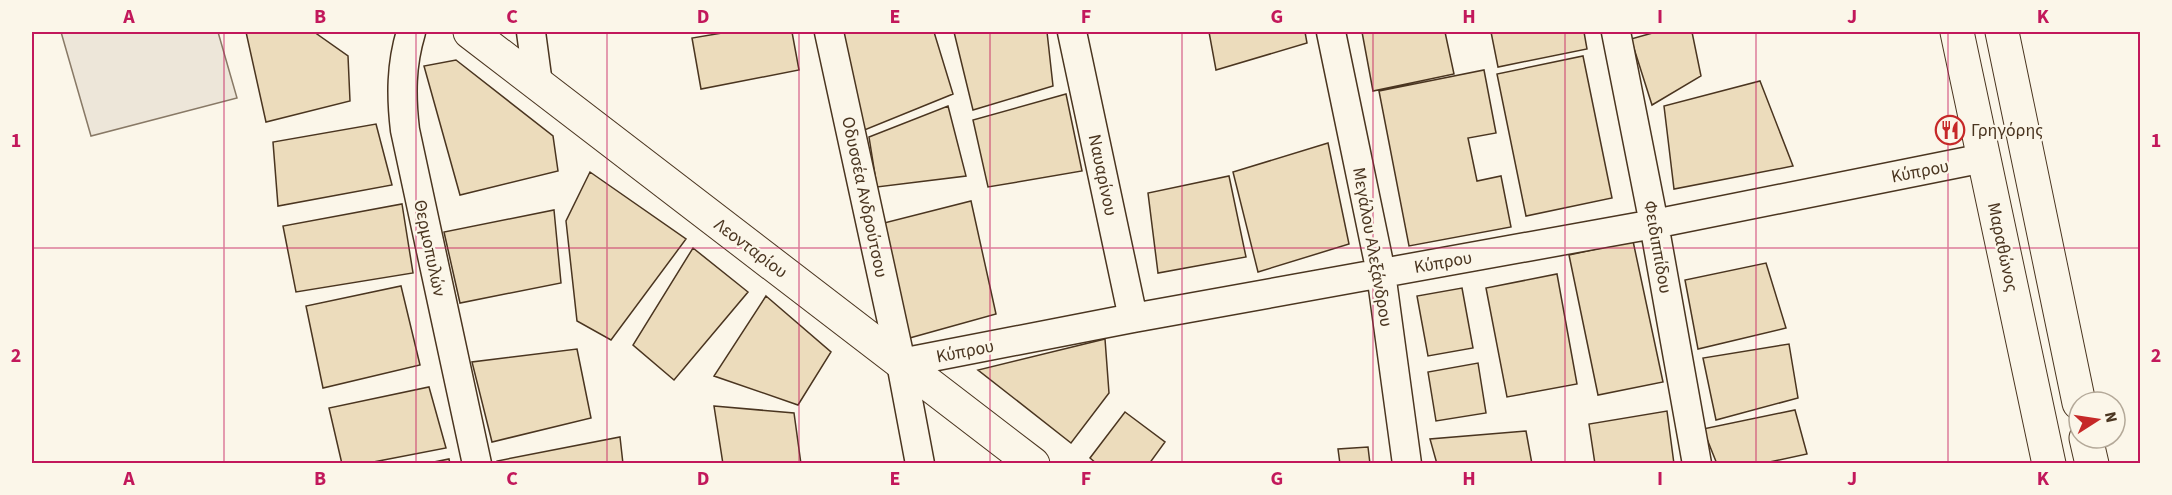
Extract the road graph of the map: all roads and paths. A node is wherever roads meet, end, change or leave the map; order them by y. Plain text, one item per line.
1 (411, 32) edge
2 (470, 32) edge
3 (531, 32) edge
4 (829, 32) edge
5 (1072, 32) edge
6 (1331, 32) edge
7 (1616, 32) edge
8 (1957, 32) edge
9 (2002, 32) edge
10 (538, 84) junction
11 (1984, 158) junction
12 (1654, 224) junction
13 (1381, 273) junction
14 (890, 309) junction
15 (1134, 318) junction
16 (861, 333) junction
17 (901, 363) junction
18 (2076, 390) edge
19 (477, 464) edge
20 (920, 464) edge
21 (1033, 464) edge
22 (1407, 464) edge
23 (1697, 464) edge
24 (2049, 464) edge

1 - 19 street, Θερμοπυλών
2 - 10 main road, Λεονταρίου
3 - 10 street
4 - 14 street, Οδυσσέα Ανδρούτσου
5 - 15 street, Ναυαρίνου
6 - 13 street, Μεγάλου Αλεξάνδρου
7 - 12 street, Φειδιππίδου
8 - 11 main road, Μαραθώνος
9 - 18 main road
10 - 16 main road, Λεονταρίου
11 - 12 street, Κύπρου
11 - 24 main road, Μαραθώνος
12 - 13 street, Κύπρου
12 - 23 street, Φειδιππίδου
13 - 15 street, Κύπρου
13 - 22 street, Μεγάλου Αλεξάνδρου
14 - 16 street
14 - 17 street, Οδυσσέα Ανδρούτσου
15 - 17 street, Κύπρου
16 - 17 main road, Λεονταρίου
17 - 20 street, Οδυσσέα Ανδρούτσου
17 - 21 main road, Λεονταρίου

